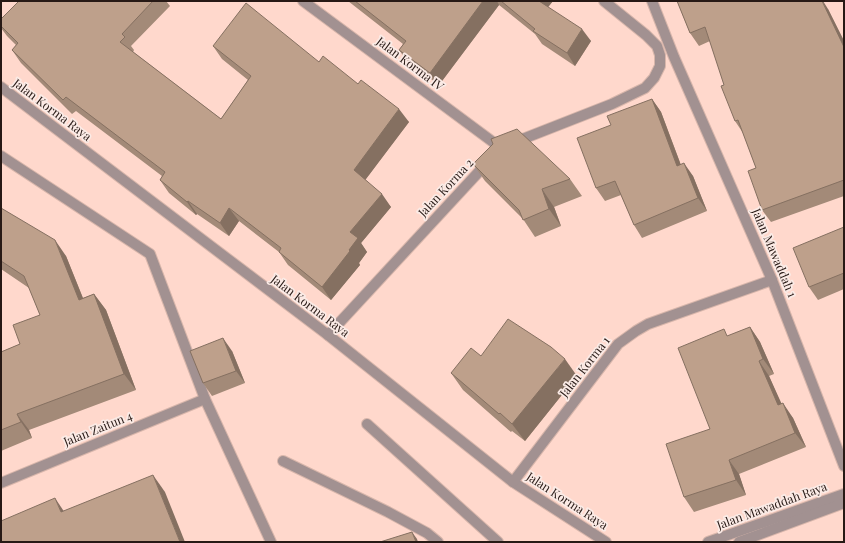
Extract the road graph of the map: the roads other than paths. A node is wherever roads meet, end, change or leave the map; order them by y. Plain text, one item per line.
1 (304, 1) edge
2 (604, 1) edge
3 (652, 1) edge
4 (673, 54) junction
5 (660, 55) junction
6 (1, 88) edge
7 (501, 148) junction
8 (2, 156) edge
9 (772, 280) junction
10 (328, 335) junction
11 (205, 399) junction
12 (366, 424) dead end
13 (283, 461) dead end
14 (844, 466) edge
15 (513, 482) junction
16 (1, 483) edge
17 (844, 494) edge
18 (844, 503) edge
19 (271, 542) edge
20 (438, 542) edge
21 (498, 542) edge
22 (606, 542) edge
23 (708, 542) edge
24 (739, 542) edge

1 - 7 street, Jalan Korma IV
2 - 5 street
3 - 4 street, Jalan Mawaddah 1
4 - 5 street
4 - 9 street, Jalan Mawaddah 1
5 - 7 street, Jalan Korma 2
6 - 10 street, Jalan Korma Raya
7 - 10 street, Jalan Korma 2
8 - 11 street
9 - 14 street, Jalan Mawaddah 1
9 - 15 street, Jalan Korma 1
10 - 15 street, Jalan Korma Raya
11 - 16 street, Jalan Zaitun 4
11 - 19 street
12 - 21 street
13 - 20 street
15 - 22 street, Jalan Korma Raya
17 - 23 street, Jalan Mawaddah Raya
18 - 24 street, Jalan Mawaddah Raya

